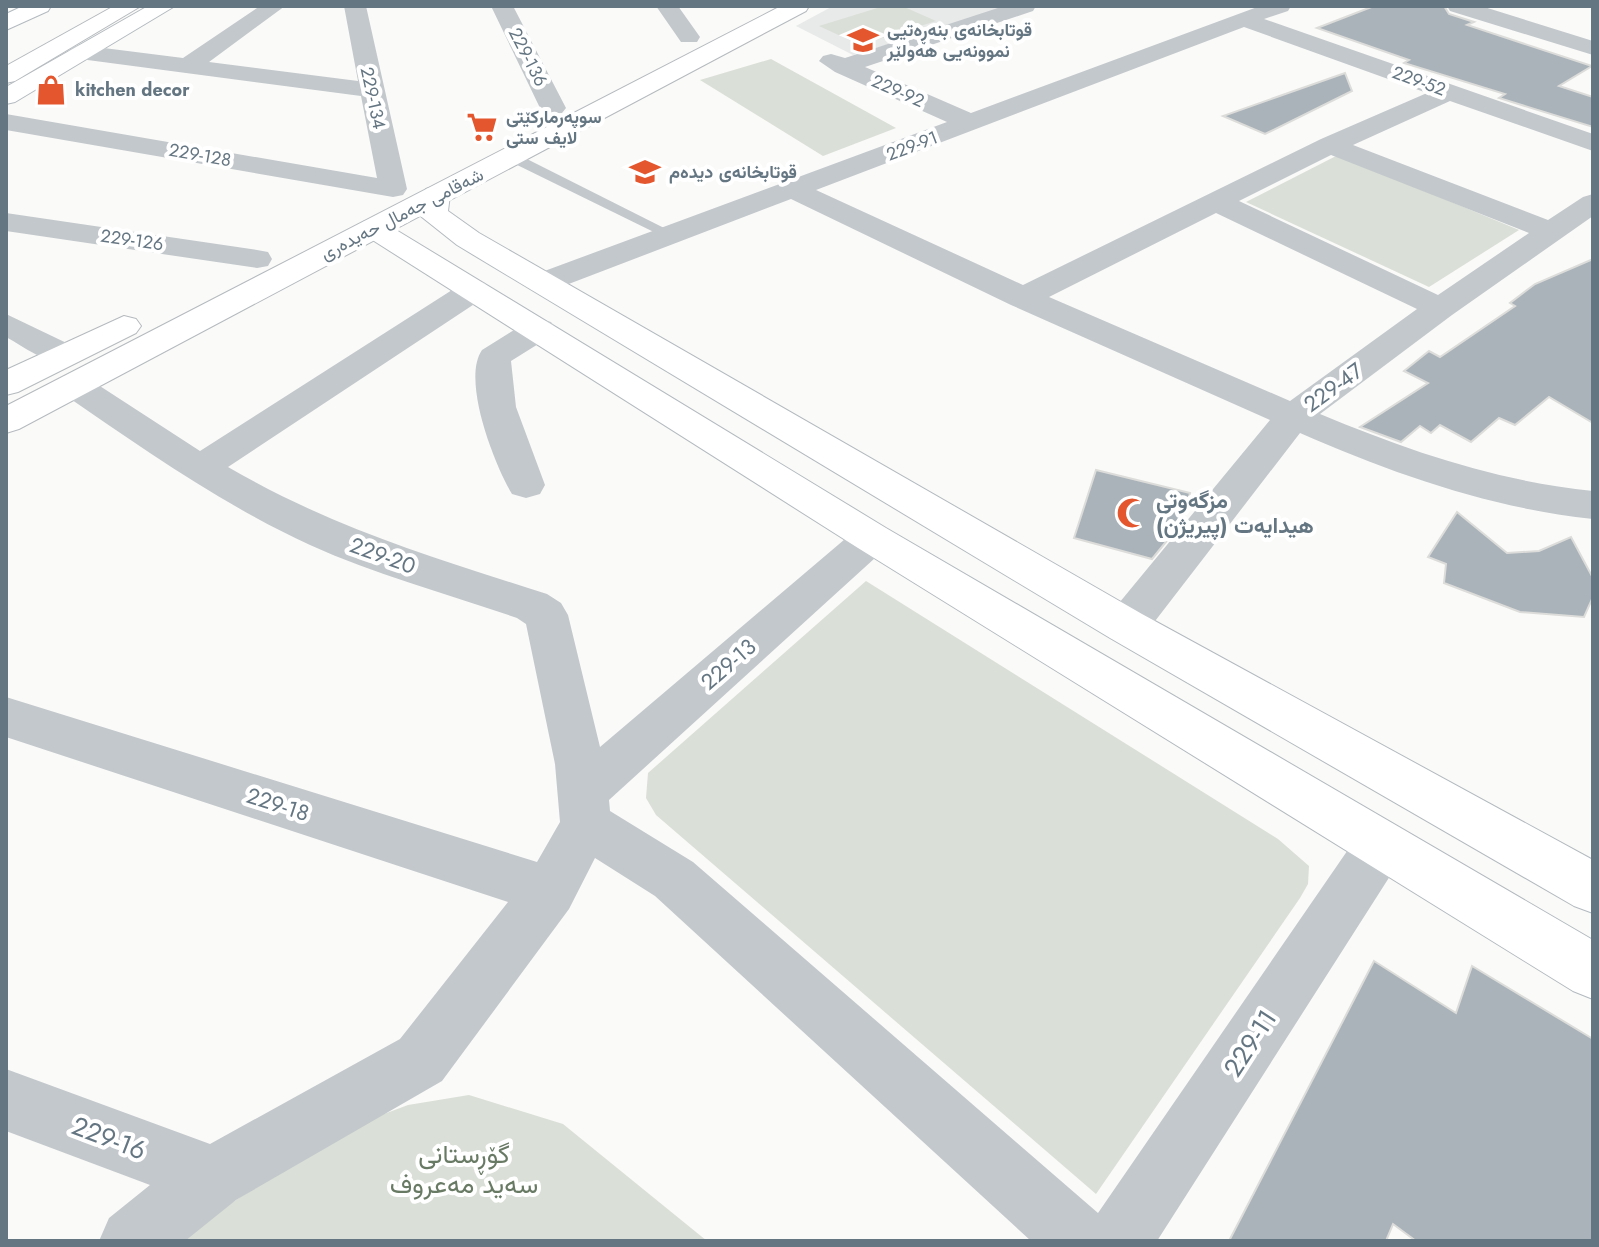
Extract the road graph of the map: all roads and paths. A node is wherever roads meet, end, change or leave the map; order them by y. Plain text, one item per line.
1 (130, 6) edge
2 (164, 6) edge
3 (274, 6) edge
4 (355, 6) edge
5 (502, 6) edge
6 (667, 6) edge
7 (754, 6) edge
8 (798, 6) edge
9 (1025, 6) edge
10 (1458, 6) edge
11 (51, 10) edge
12 (1257, 11) edge
13 (6, 23) edge
14 (689, 37) junction
15 (6, 42) edge
16 (1593, 48) edge
17 (80, 52) junction
18 (188, 66) junction
19 (6, 76) edge
20 (370, 90) junction
21 (1450, 92) junction
22 (6, 97) edge
23 (553, 108) junction
24 (6, 122) edge
25 (971, 123) junction
26 (1593, 143) edge
27 (1330, 145) junction
28 (512, 157) junction
29 (393, 189) junction
30 (794, 190) junction
31 (436, 195) junction
32 (1215, 201) junction
33 (1593, 203) edge
34 (6, 222) edge
35 (373, 228) junction
36 (1549, 231) junction
37 (671, 235) junction
38 (468, 239) junction
39 (424, 258) junction
40 (257, 259) junction
41 (216, 280) dead end
42 (542, 283) junction
43 (474, 290) junction
44 (1022, 298) junction
45 (1440, 308) junction
46 (147, 314) dead end
47 (6, 324) edge
48 (539, 329) junction
49 (70, 370) junction
50 (6, 384) edge
51 (1293, 416) junction
52 (6, 421) edge
53 (199, 469) junction
54 (883, 483) junction
55 (526, 485) dead end
56 (1593, 505) edge
57 (834, 514) junction
58 (872, 538) junction
59 (1126, 626) junction
60 (6, 717) edge
61 (586, 807) junction
62 (1381, 845) junction
63 (1581, 874) edge
64 (550, 891) junction
65 (1593, 971) edge
66 (6, 1100) edge
67 (213, 1177) junction
68 (132, 1241) edge
69 (1080, 1241) edge
70 (1119, 1241) edge

1 - 19 main road
2 - 17 main road
3 - 18 street
4 - 20 street, 229-134
5 - 23 street, 229-136
6 - 14 street
7 - 14 main road, شەقامی جەمال حەیدەری
8 - 28 main road, شەقامی جەمال حەیدەری
9 - 25 street, 229-92
10 - 16 street
11 - 13 main road
11 - 15 main road
12 - 21 street, 229-52
12 - 25 street, 229-91
14 - 23 main road, شەقامی جەمال حەیدەری
17 - 18 street
17 - 22 main road
18 - 20 street
20 - 29 street, 229-134
21 - 26 street, 229-52
21 - 27 street
23 - 29 main road, شەقامی جەمال حەیدەری
24 - 29 street, 229-128
25 - 30 street, 229-91
27 - 32 street
27 - 36 street
28 - 31 main road, شەقامی جەمال حەیدەری
28 - 37 lane
29 - 40 main road, شەقامی جەمال حەیدەری
30 - 37 street, 229-91
30 - 44 street
31 - 35 main road, شەقامی جەمال حەیدەری
31 - 38 main road
32 - 44 street
32 - 45 street
33 - 36 street, 229-47
34 - 40 street, 229-126
35 - 39 main road
35 - 49 main road, شەقامی جەمال حەیدەری
36 - 45 street, 229-47
37 - 42 street, 229-91
38 - 39 main road
38 - 42 main road
39 - 43 main road
40 - 41 main road, شەقامی جەمال حەیدەری
42 - 54 main road
43 - 48 main road
43 - 53 street
44 - 51 street
45 - 51 street, 229-47
46 - 49 main road, شەقامی جەمال حەیدەری
47 - 49 street, 229-20
48 - 55 street
48 - 57 main road
49 - 50 main road, شەقامی جەمال حەیدەری
49 - 52 main road, شەقامی جەمال حەیدەری
49 - 53 street, 229-20
51 - 56 street
51 - 59 street, 229-47
53 - 61 street, 229-20
54 - 57 main road
54 - 59 main road
57 - 58 main road
58 - 61 street, 229-13
58 - 62 main road
59 - 63 main road
60 - 64 street, 229-18
61 - 64 street
61 - 69 street
62 - 65 main road
62 - 70 street, 229-11
64 - 67 street
66 - 67 street, 229-16
67 - 68 street

